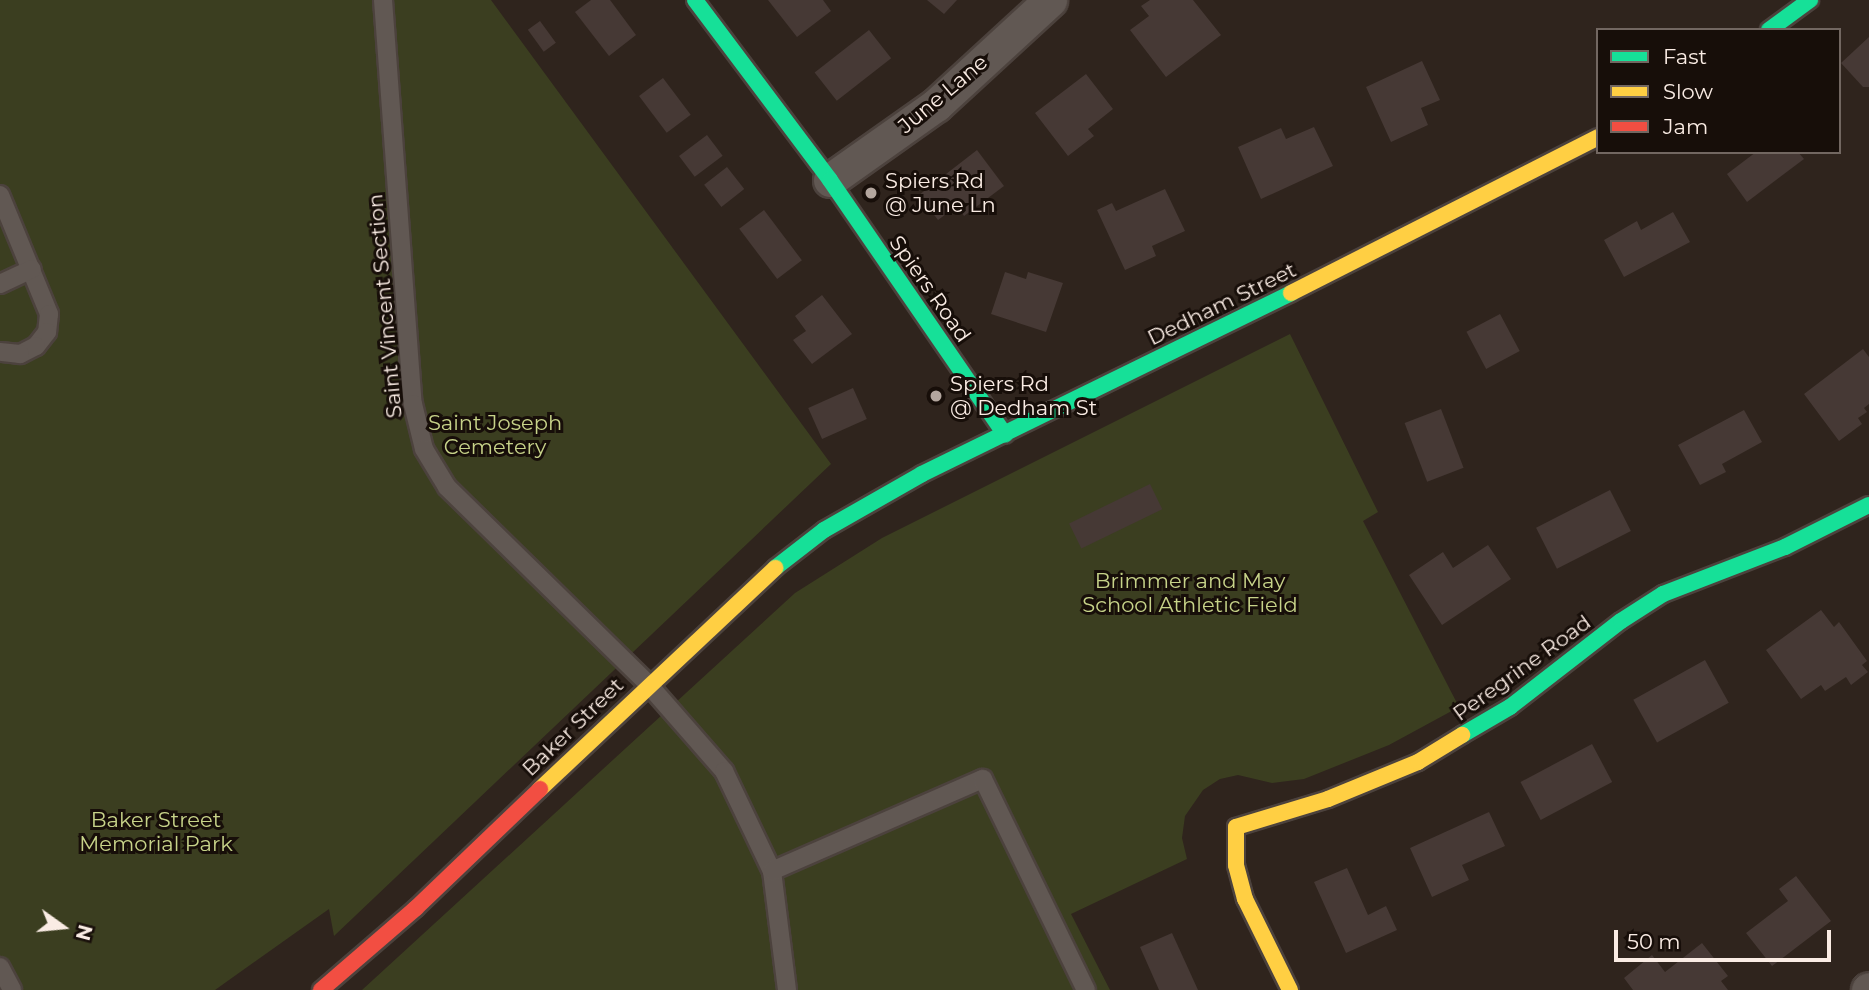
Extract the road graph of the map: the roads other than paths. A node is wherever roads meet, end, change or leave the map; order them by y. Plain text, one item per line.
1 (383, 0) edge
2 (695, 0) edge
3 (1050, 0) edge
4 (1810, 0) edge
5 (1772, 28) edge
6 (1596, 138) edge
7 (830, 180) junction
8 (0, 195) edge
9 (32, 269) junction
10 (0, 284) edge
11 (0, 352) edge
12 (1005, 435) junction
13 (1869, 505) edge
14 (862, 506) joint
15 (648, 684) junction
16 (772, 871) junction
17 (0, 967) edge
18 (12, 990) edge
19 (321, 990) edge
20 (787, 990) edge
21 (1086, 990) edge
22 (1290, 990) edge

1 - 15 lane, Saint Vincent Section
2 - 7 street, Spiers Road
3 - 7 street, June Lane
4 - 5 street
6 - 12 street, Dedham Street
7 - 12 street, Spiers Road
8 - 9 lane
9 - 10 lane
9 - 11 lane
12 - 14 street, Dedham Street
13 - 22 street, Peregrine Road
14 - 15 street, Baker Street
15 - 16 lane, Saint Vincent Section
15 - 19 street, Baker Street
16 - 20 lane, Saint Vincent Section
16 - 21 lane
17 - 18 lane

